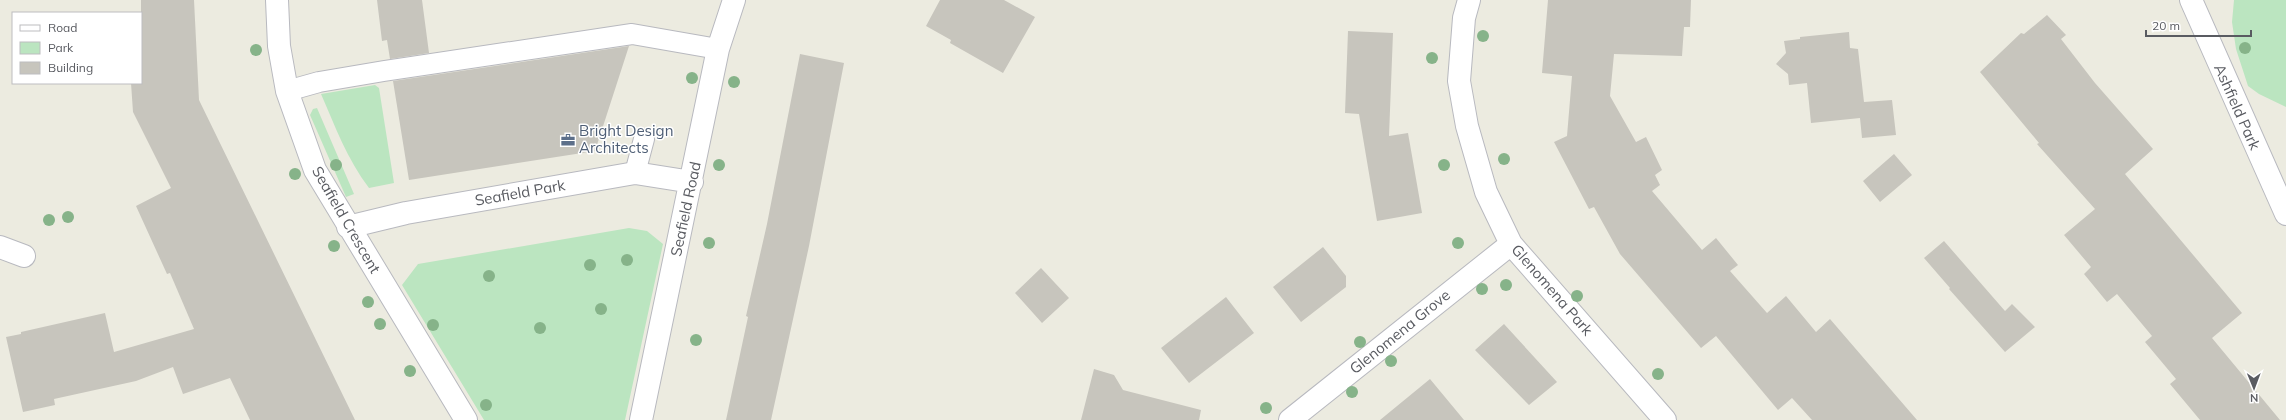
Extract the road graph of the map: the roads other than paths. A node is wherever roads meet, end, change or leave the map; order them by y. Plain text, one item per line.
1 (277, 0) edge
2 (734, 0) edge
3 (1469, 0) edge
4 (2191, 0) edge
5 (718, 49) junction
6 (287, 91) junction
7 (644, 140) dead end
8 (635, 173) junction
9 (692, 182) junction
10 (2286, 214) edge
11 (348, 227) junction
12 (1511, 244) junction
13 (0, 247) edge
14 (24, 256) dead end
15 (466, 420) edge
16 (641, 420) edge
17 (1290, 420) edge
18 (1665, 420) edge

1 - 6 street, Seafield Crescent
2 - 5 street, Seafield Road
3 - 12 street, Glenomena Park
4 - 10 street, Ashfield Park
5 - 6 lane
5 - 9 street, Seafield Road
6 - 11 street, Seafield Crescent
7 - 8 lane
8 - 9 street, Seafield Park
8 - 11 street, Seafield Park
9 - 16 street, Seafield Road
11 - 15 street, Seafield Crescent
12 - 17 street, Glenomena Grove
12 - 18 street, Glenomena Park
13 - 14 street

